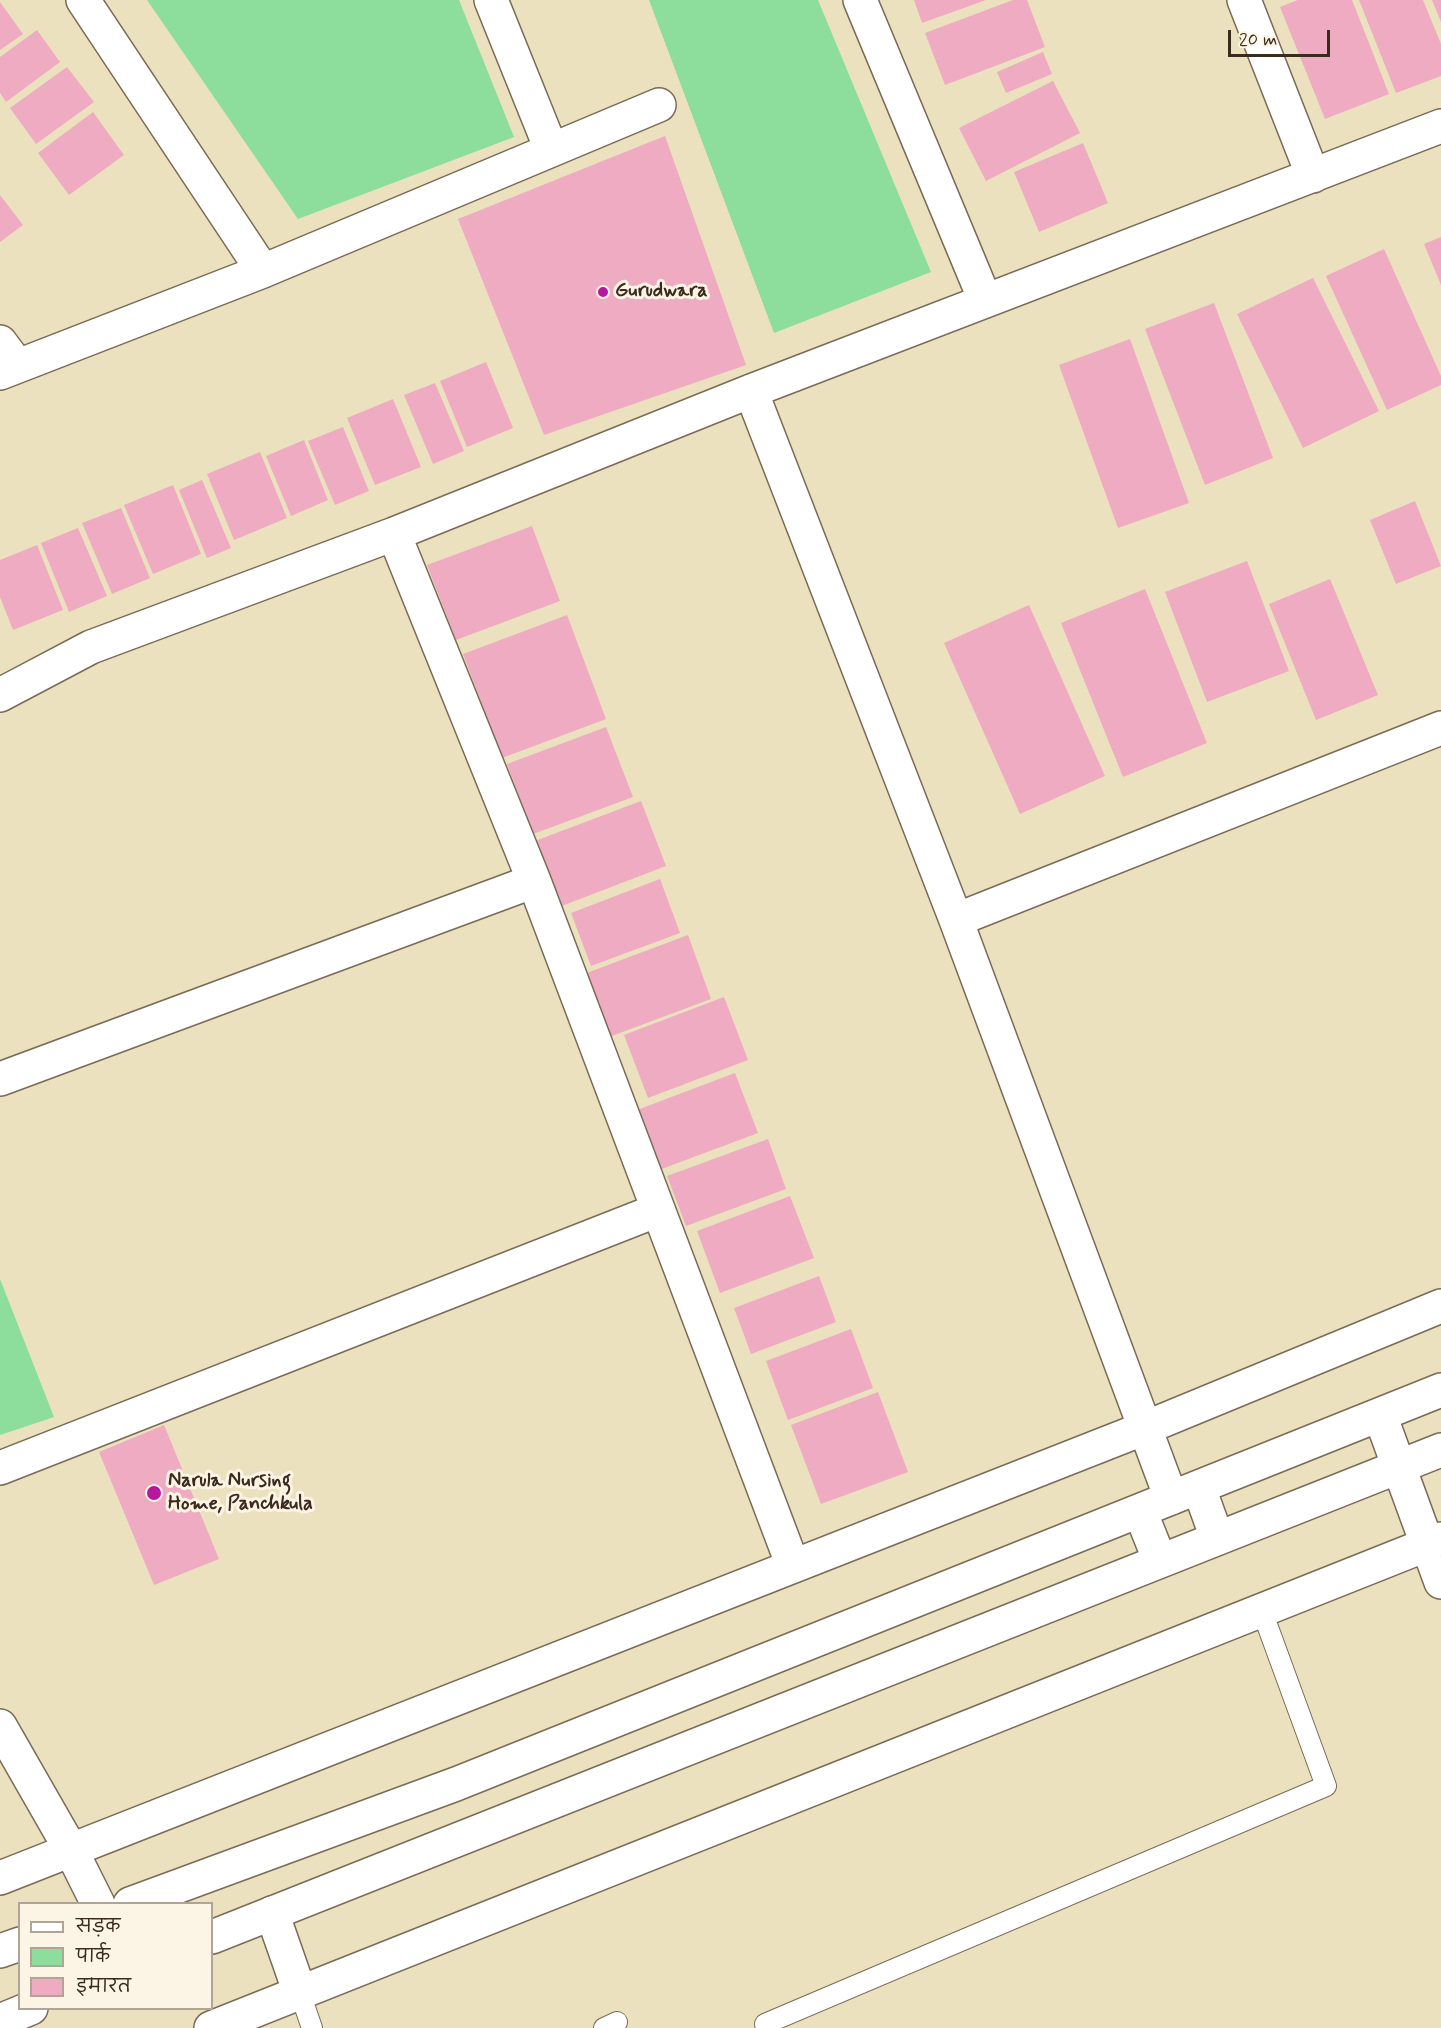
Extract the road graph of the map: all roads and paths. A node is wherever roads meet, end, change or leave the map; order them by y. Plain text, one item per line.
1 (83, 0) edge
2 (491, 0) edge
3 (860, 0) edge
4 (1244, 0) edge
5 (659, 105) dead end
6 (1441, 126) edge
7 (551, 149) junction
8 (1313, 176) junction
9 (263, 271) junction
10 (985, 300) junction
11 (6, 361) edge
12 (751, 391) junction
13 (394, 534) junction
14 (0, 695) edge
15 (1441, 728) edge
16 (534, 881) junction
17 (956, 920) junction
18 (0, 1079) edge
19 (658, 1209) junction
20 (1441, 1306) edge
21 (1440, 1394) edge
22 (1380, 1415) junction
23 (1145, 1428) junction
24 (1441, 1450) edge
25 (1398, 1467) junction
26 (0, 1468) edge
27 (1185, 1493) junction
28 (1140, 1511) junction
29 (1217, 1538) junction
30 (1434, 1542) edge
31 (1160, 1561) junction
32 (793, 1566) junction
33 (1441, 1582) edge
34 (1262, 1611) junction
35 (0, 1726) edge
36 (71, 1850) junction
37 (0, 1878) edge
38 (97, 1902) edge
39 (135, 1902) edge
40 (272, 1913) junction
41 (213, 1937) edge
42 (18, 1945) edge
43 (0, 1951) edge
44 (300, 1993) junction
45 (26, 2010) edge
46 (0, 2021) edge
47 (765, 2024) dead end
48 (211, 2028) edge
49 (312, 2028) edge

1 - 9 street
2 - 7 street
3 - 10 street
4 - 8 street
5 - 7 street
6 - 8 street
7 - 9 street
8 - 10 street
9 - 11 street
10 - 12 street
12 - 13 street
12 - 17 street
13 - 14 street
13 - 16 street
15 - 17 street
16 - 18 street
16 - 19 street
17 - 23 street
19 - 26 street
19 - 32 street
20 - 23 street
21 - 22 street
22 - 25 street
22 - 27 street
23 - 27 street
23 - 32 street
24 - 25 street
25 - 29 street
25 - 30 street
27 - 28 street
27 - 29 street
28 - 31 street
28 - 39 street
29 - 31 street
30 - 33 street
30 - 34 street
31 - 40 street
32 - 36 street
34 - 44 street
34 - 47 lane
35 - 36 street
36 - 37 street
36 - 38 street
40 - 41 street
40 - 44 street
42 - 43 street
44 - 48 street
44 - 49 lane
45 - 46 street

